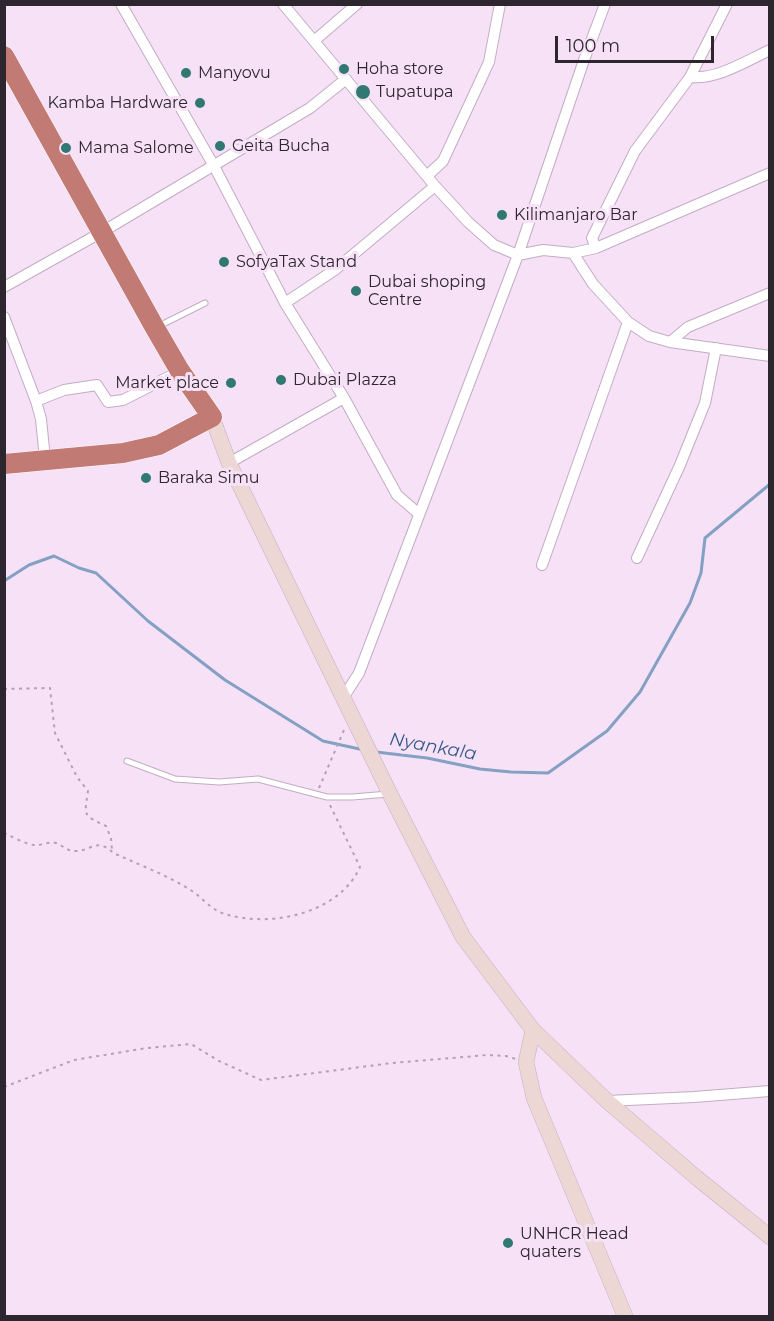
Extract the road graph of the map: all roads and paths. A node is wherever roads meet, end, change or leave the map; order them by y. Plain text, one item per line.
1 (121, 4) edge
2 (283, 4) edge
3 (357, 4) edge
4 (500, 4) edge
5 (605, 4) edge
6 (728, 4) edge
7 (314, 41) junction
8 (770, 50) edge
9 (4, 56) edge
10 (690, 77) junction
11 (346, 79) junction
12 (214, 166) junction
13 (770, 172) edge
14 (427, 176) junction
15 (435, 186) junction
16 (102, 232) junction
17 (596, 248) junction
18 (573, 253) junction
19 (518, 255) junction
20 (4, 287) edge
21 (770, 293) edge
22 (205, 303) dead end
23 (285, 303) junction
24 (4, 317) edge
25 (628, 322) junction
26 (155, 328) junction
27 (670, 342) junction
28 (716, 348) junction
29 (770, 356) edge
30 (180, 371) junction
31 (344, 398) junction
32 (36, 401) junction
33 (212, 417) junction
34 (45, 459) junction
35 (229, 463) junction
36 (4, 464) edge
37 (419, 514) junction
38 (637, 558) dead end
39 (542, 564) dead end
40 (4, 689) edge
41 (343, 698) junction
42 (339, 742) dead end
43 (127, 761) dead end
44 (316, 794) junction
45 (390, 794) junction
46 (327, 797) junction
47 (4, 833) edge
48 (112, 851) junction
49 (533, 1030) junction
50 (526, 1062) junction
51 (4, 1087) edge
52 (770, 1091) edge
53 (607, 1101) junction
54 (770, 1237) edge
55 (625, 1317) edge

1 - 12 street
2 - 7 street
3 - 7 street
4 - 14 street
5 - 19 street
6 - 10 street
7 - 11 street
8 - 10 street
9 - 16 highway
10 - 17 street
11 - 12 street
11 - 14 street
12 - 16 street
12 - 23 street
13 - 17 street
14 - 15 street
15 - 19 street
15 - 23 street
16 - 20 street
16 - 26 highway
17 - 18 street
18 - 19 street
18 - 25 street
19 - 37 street
21 - 27 street
22 - 26 lane
23 - 31 street
24 - 32 street
25 - 27 street
25 - 39 street
26 - 30 highway
27 - 28 street
28 - 29 street
28 - 38 street
30 - 32 street
30 - 33 highway
31 - 35 street
31 - 37 street
32 - 34 street
33 - 34 highway
33 - 35 main road
34 - 36 highway
35 - 41 main road
37 - 41 street
40 - 48 path
41 - 45 main road
42 - 44 path
43 - 44 lane
44 - 46 lane
45 - 46 lane
45 - 49 main road
46 - 48 path
47 - 48 path
49 - 50 main road
49 - 53 main road
50 - 51 path
50 - 55 main road
52 - 53 street
53 - 54 main road

